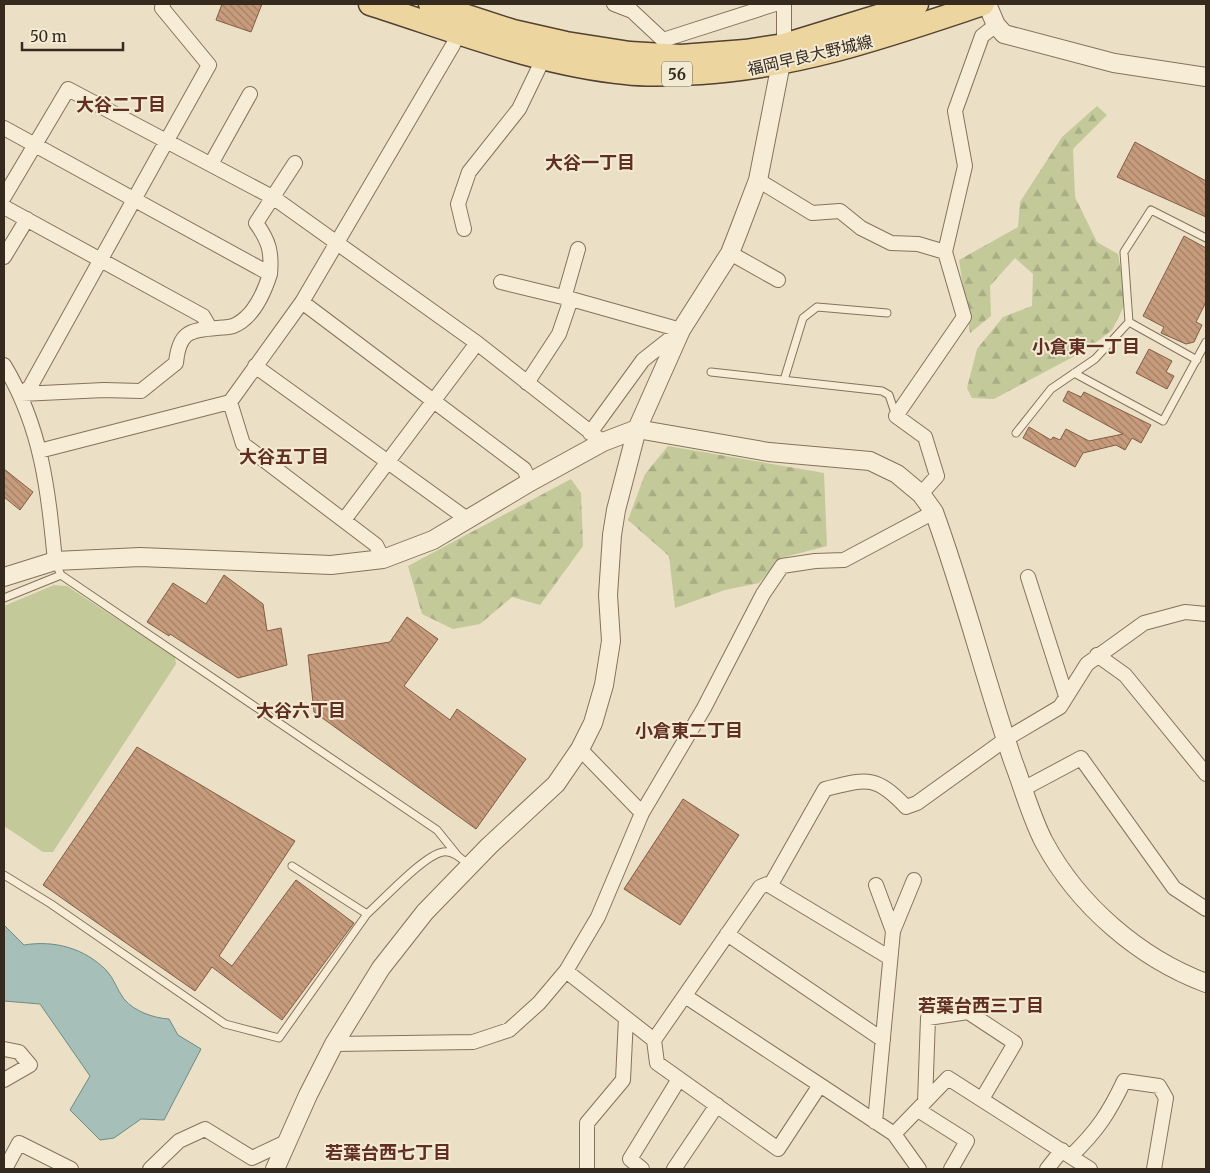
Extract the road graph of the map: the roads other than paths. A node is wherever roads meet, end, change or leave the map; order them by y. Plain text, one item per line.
1 (163, 4) edge
2 (429, 4) edge
3 (614, 4) edge
4 (775, 4) edge
5 (784, 4) edge
6 (917, 4) edge
7 (983, 4) edge
8 (987, 4) edge
9 (380, 6) edge
10 (886, 8) edge
11 (480, 20) junction
12 (932, 21) junction
13 (996, 25) junction
14 (512, 31) junction
15 (458, 32) junction
16 (566, 43) junction
17 (782, 54) junction
18 (542, 58) junction
19 (1206, 77) edge
20 (250, 94) dead end
21 (4, 128) edge
22 (166, 141) junction
23 (34, 144) junction
24 (295, 163) dead end
25 (210, 164) junction
26 (758, 180) junction
27 (4, 197) edge
28 (274, 198) junction
29 (135, 200) junction
30 (4, 207) edge
31 (27, 219) junction
32 (464, 228) dead end
33 (1206, 238) edge
34 (337, 242) junction
35 (578, 249) dead end
36 (945, 252) junction
37 (730, 253) junction
38 (4, 257) edge
39 (101, 259) junction
40 (270, 274) junction
41 (778, 280) dead end
42 (501, 282) dead end
43 (567, 299) junction
44 (302, 302) junction
45 (887, 313) dead end
46 (1129, 322) junction
47 (210, 328) junction
48 (680, 330) junction
49 (1206, 342) edge
50 (477, 343) junction
51 (1196, 360) junction
52 (4, 365) edge
53 (255, 366) junction
54 (711, 372) dead end
55 (1074, 373) junction
56 (784, 380) junction
57 (527, 383) junction
58 (21, 394) junction
59 (434, 400) junction
60 (230, 402) junction
61 (896, 416) junction
62 (637, 429) junction
63 (1016, 433) dead end
64 (597, 438) junction
65 (39, 451) junction
66 (389, 461) junction
67 (530, 482) junction
68 (921, 494) junction
69 (934, 512) junction
70 (344, 520) junction
71 (467, 520) junction
72 (383, 559) junction
73 (58, 568) junction
74 (4, 577) edge
75 (1028, 577) dead end
76 (4, 598) edge
77 (1205, 615) edge
78 (1097, 655) junction
79 (1066, 696) junction
80 (1006, 739) junction
81 (580, 749) junction
82 (1206, 774) edge
83 (1023, 789) junction
84 (642, 813) junction
85 (464, 861) junction
86 (292, 866) dead end
87 (4, 875) edge
88 (914, 880) dead end
89 (876, 885) dead end
90 (770, 886) junction
91 (1206, 909) edge
92 (367, 914) junction
93 (893, 931) junction
94 (727, 934) junction
95 (890, 958) junction
96 (566, 971) junction
97 (1206, 983) edge
98 (685, 996) junction
99 (626, 1018) junction
100 (654, 1040) junction
101 (883, 1040) junction
102 (334, 1044) junction
103 (4, 1049) edge
104 (679, 1079) junction
105 (4, 1080) edge
106 (820, 1085) junction
107 (982, 1099) junction
108 (717, 1105) junction
109 (921, 1106) junction
110 (875, 1122) junction
111 (894, 1134) junction
112 (286, 1142) junction
113 (1067, 1153) junction
114 (5, 1169) edge
115 (71, 1169) edge
116 (150, 1169) edge
117 (275, 1169) edge
118 (587, 1169) edge
119 (642, 1169) edge
120 (674, 1169) edge
121 (919, 1169) edge
122 (951, 1169) edge
123 (1047, 1169) edge
124 (1090, 1169) edge
125 (1154, 1169) edge

1 - 22 street
2 - 11 main road, 福岡早良大野城線 / 56
2 - 15 street
3 - 4 street
5 - 17 street
6 - 10 main road, 福岡早良大野城線 / 56
7 - 12 main road, 福岡早良大野城線 / 56
8 - 13 street
9 - 15 main road, 福岡早良大野城線 / 56
10 - 12 street
10 - 17 main road, 福岡早良大野城線 / 56
11 - 14 main road, 福岡早良大野城線 / 56
11 - 15 street
12 - 17 main road, 福岡早良大野城線 / 56
13 - 19 street
13 - 36 street
14 - 16 main road, 福岡早良大野城線 / 56
14 - 18 street
15 - 18 main road, 福岡早良大野城線 / 56
15 - 34 street
16 - 17 main road, 福岡早良大野城線 / 56
16 - 18 street
17 - 18 main road, 福岡早良大野城線 / 56
17 - 26 street
18 - 32 street
20 - 25 street
21 - 23 street
22 - 23 street
22 - 25 street
22 - 29 street
23 - 27 street
23 - 29 street
24 - 28 street
25 - 28 street
26 - 36 street
26 - 37 street
28 - 34 street
28 - 40 street
29 - 39 street
29 - 40 street
30 - 31 street
31 - 38 street
31 - 39 street
33 - 46 lane
34 - 44 street
34 - 50 street
35 - 43 street
36 - 61 street
37 - 41 street
37 - 48 street
39 - 47 street
39 - 58 street
40 - 47 street
42 - 43 street
43 - 48 street
43 - 57 street
44 - 53 street
44 - 59 street
45 - 56 lane
46 - 51 lane
46 - 55 lane
47 - 58 street
48 - 62 street
48 - 64 street
49 - 51 lane
50 - 57 street
50 - 59 street
51 - 55 lane
52 - 58 street
53 - 60 street
53 - 66 street
54 - 56 lane
55 - 63 lane
56 - 61 lane
57 - 64 street
58 - 65 street
59 - 66 street
59 - 67 street
60 - 65 street
60 - 70 street
61 - 68 street
62 - 64 street
62 - 68 street
62 - 81 street
64 - 67 street
65 - 73 street
66 - 70 street
66 - 71 street
67 - 71 street
68 - 69 street
69 - 80 street
69 - 84 street
70 - 72 street
71 - 72 street
72 - 73 street
73 - 74 street
73 - 76 lane
73 - 85 lane
75 - 79 street
77 - 78 street
78 - 79 street
78 - 82 street
79 - 80 street
80 - 83 street
80 - 90 street
81 - 84 street
81 - 85 street
83 - 91 street
83 - 97 street
84 - 96 street
85 - 92 lane
85 - 102 street
86 - 92 lane
87 - 92 lane
88 - 93 street
89 - 93 street
90 - 94 street
90 - 95 street
93 - 95 street
94 - 98 street
94 - 101 street
95 - 101 street
96 - 99 street
96 - 102 street
98 - 100 street
98 - 106 street
99 - 100 street
99 - 118 street
100 - 104 street
101 - 110 street
102 - 112 street
103 - 105 street
104 - 108 street
104 - 119 street
106 - 108 street
106 - 110 street
107 - 109 street
107 - 109 street
107 - 113 street
108 - 120 street
109 - 111 street
109 - 122 street
110 - 111 street
111 - 121 street
112 - 116 street
112 - 117 street
113 - 123 street
113 - 124 street
113 - 125 street
114 - 115 street

